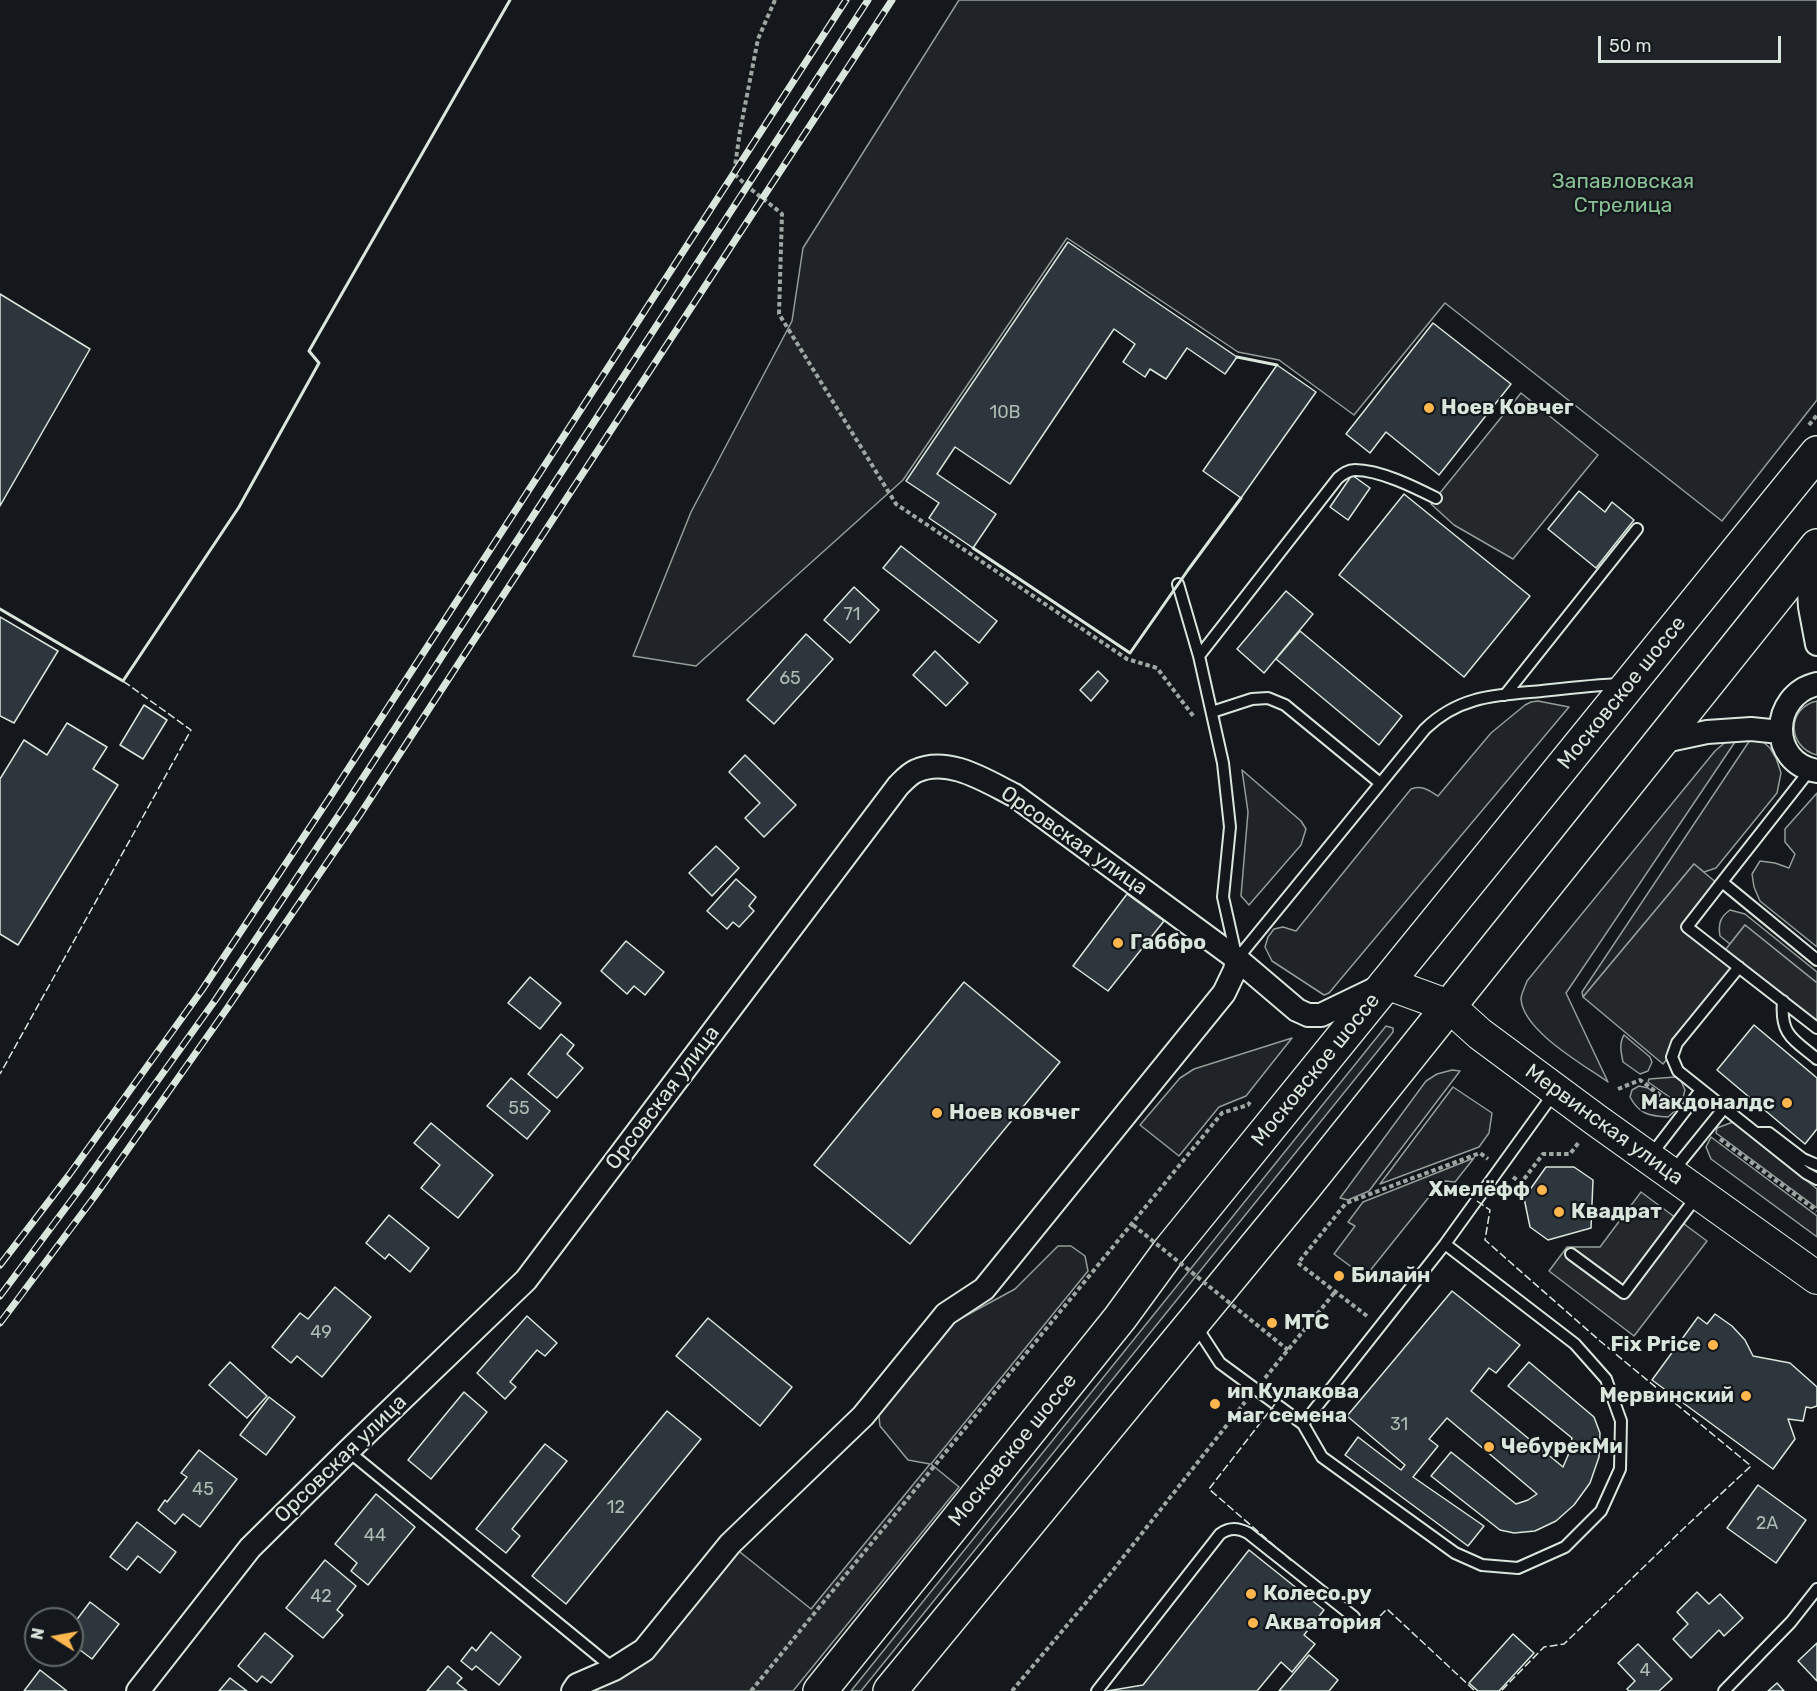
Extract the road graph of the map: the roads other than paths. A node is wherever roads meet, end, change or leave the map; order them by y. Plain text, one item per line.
1 (1817, 453) edge
2 (1436, 498) dead end
3 (1637, 529) dead end
4 (1812, 553) edge
5 (1178, 584) dead end
6 (1817, 644) edge
7 (1199, 656) junction
8 (1629, 684) junction
9 (1817, 684) edge
10 (1504, 694) junction
11 (1212, 712) junction
12 (1780, 732) junction
13 (1660, 742) junction
14 (1814, 771) edge
15 (1380, 783) junction
16 (1722, 882) junction
17 (1237, 958) junction
18 (1817, 960) edge
19 (1739, 968) junction
20 (1386, 983) junction
21 (1783, 1001) junction
22 (1449, 1006) junction
23 (1817, 1028) edge
24 (1817, 1059) edge
25 (1556, 1090) junction
26 (1701, 1090) junction
27 (1724, 1107) junction
28 (1755, 1132) junction
29 (1817, 1165) edge
30 (1660, 1166) junction
31 (1817, 1179) edge
32 (1699, 1194) junction
33 (1445, 1244) junction
34 (1571, 1254) dead end
35 (1817, 1278) edge
36 (1194, 1323) junction
37 (1303, 1424) junction
38 (348, 1451) junction
39 (1817, 1589) edge
40 (1354, 1617) dead end
41 (614, 1669) junction
42 (138, 1691) edge
43 (573, 1691) edge
44 (820, 1691) edge
45 (890, 1691) edge
46 (1096, 1691) edge
47 (1724, 1691) edge

1 - 8 main road, Московское шоссе
2 - 7 lane
3 - 10 lane
4 - 6 street
4 - 13 main road
5 - 7 lane
7 - 11 lane
8 - 10 lane
8 - 20 main road, Московское шоссе
9 - 12 street
10 - 15 lane
11 - 15 lane
11 - 17 lane
12 - 13 street
12 - 14 street
13 - 22 main road
14 - 16 lane
15 - 17 lane
16 - 18 lane
16 - 19 lane
17 - 20 street, Орсовская улица
17 - 38 street, Орсовская улица
17 - 41 street
19 - 21 lane
19 - 26 lane
20 - 22 street, Мервинская улица
20 - 44 main road, Московское шоссе
21 - 23 lane
21 - 24 lane
22 - 25 street, Мервинская улица
22 - 36 main road
25 - 30 street, Мервинская улица
25 - 33 lane
26 - 27 lane
26 - 30 lane
27 - 28 lane
27 - 30 lane
28 - 29 lane
28 - 31 lane
30 - 32 street, Мервинская улица
32 - 34 lane
32 - 35 street, Мервинская улица
33 - 37 lane
33 - 37 lane
36 - 37 lane
36 - 45 main road
38 - 41 lane
38 - 42 street, Орсовская улица
39 - 47 lane
40 - 46 lane
41 - 43 street

